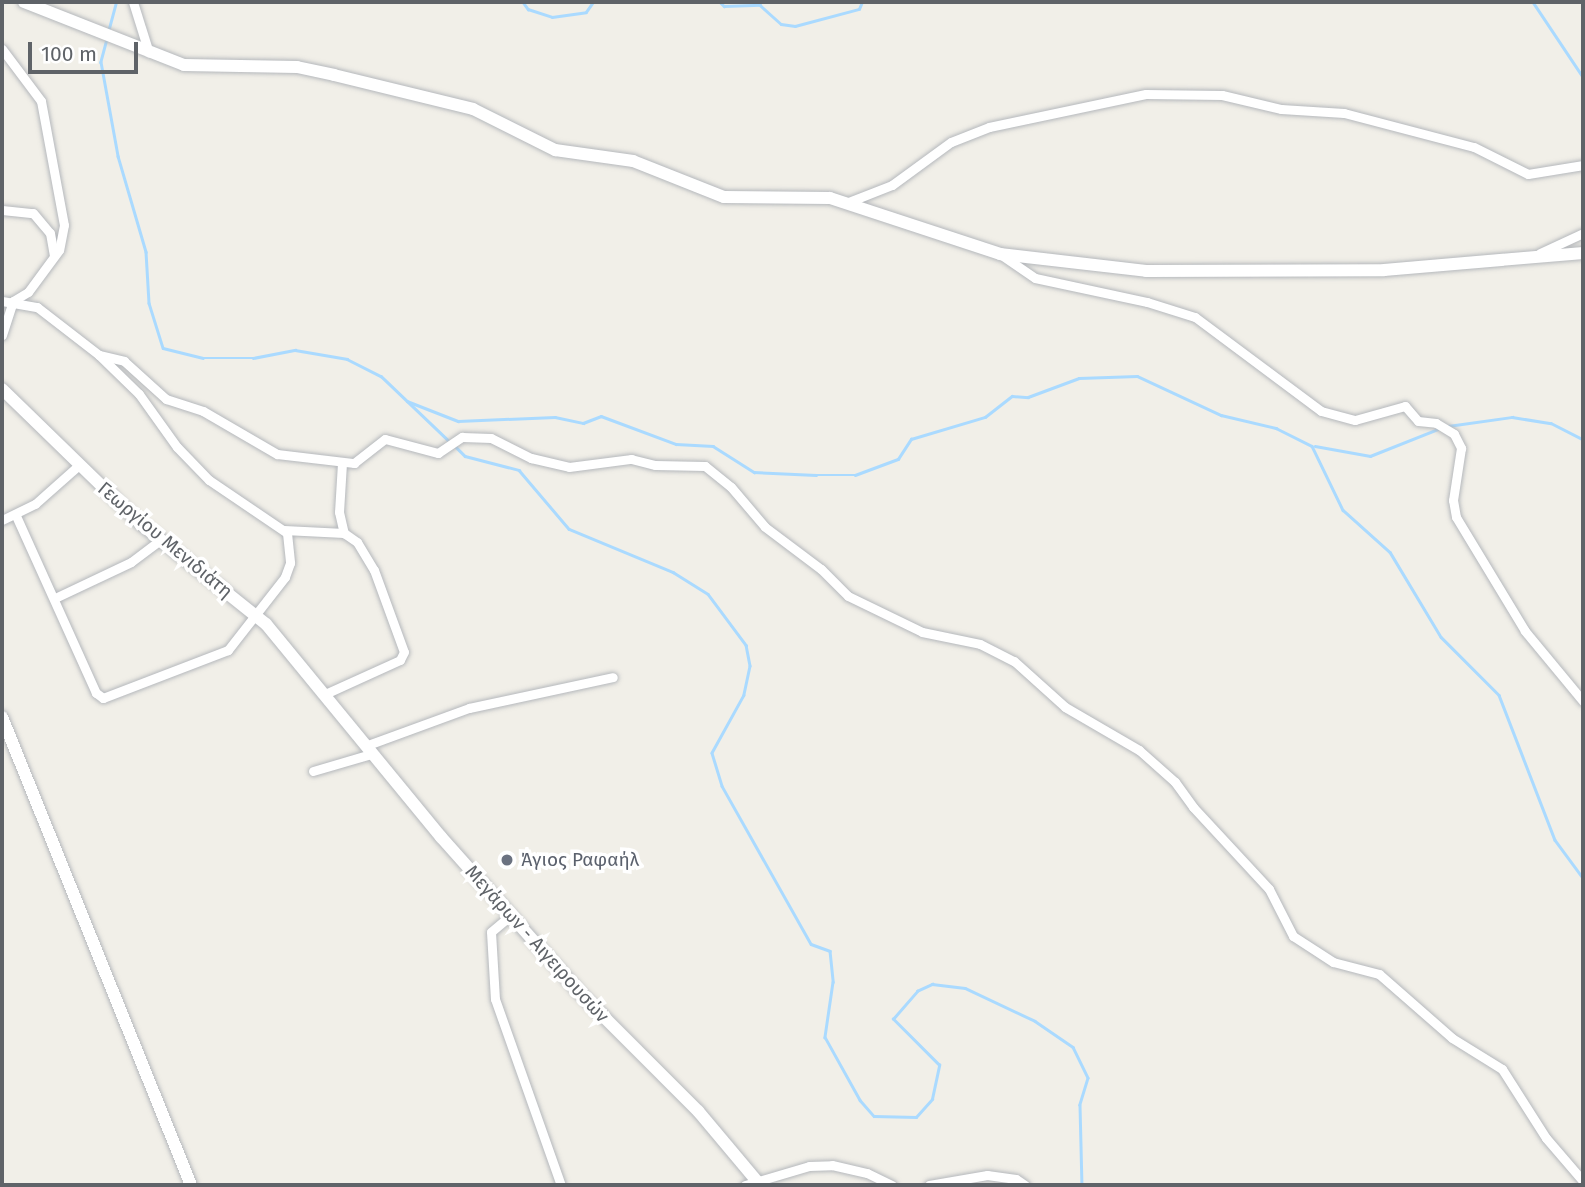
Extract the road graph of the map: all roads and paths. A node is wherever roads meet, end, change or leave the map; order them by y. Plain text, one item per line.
1 (24, 2) edge
2 (133, 2) edge
3 (2, 49) edge
4 (149, 52) junction
5 (1583, 165) edge
6 (846, 204) junction
7 (2, 210) edge
8 (1583, 233) edge
9 (1540, 253) junction
10 (1583, 253) edge
11 (1000, 254) junction
12 (54, 256) junction
13 (2, 301) edge
14 (13, 301) junction
15 (2, 335) edge
16 (99, 355) junction
17 (2, 389) edge
18 (342, 463) junction
19 (79, 465) junction
20 (15, 514) junction
21 (2, 520) edge
22 (284, 530) junction
23 (344, 533) junction
24 (160, 540) junction
25 (55, 598) junction
26 (255, 617) junction
27 (612, 677) dead end
28 (325, 694) junction
29 (1583, 701) edge
30 (2, 717) edge
31 (368, 750) junction
32 (313, 771) dead end
33 (510, 915) junction
34 (1583, 1181) edge
35 (191, 1185) edge
36 (561, 1185) edge
37 (754, 1185) edge
38 (892, 1185) edge
39 (929, 1185) edge
40 (1025, 1185) edge

1 - 4 street
2 - 4 street
3 - 12 street
4 - 6 street
5 - 6 street
6 - 11 street
7 - 12 street
8 - 9 street
9 - 10 street
9 - 11 street
11 - 29 street
12 - 14 street
13 - 14 street
14 - 15 street
14 - 16 street
16 - 18 street
16 - 22 street
17 - 19 street, Γεωργίου Μενιδιάτη
18 - 23 street
18 - 34 street
19 - 20 street
19 - 24 street, Γεωργίου Μενιδιάτη
20 - 21 street
20 - 25 street
22 - 23 street
22 - 26 street
23 - 28 street
24 - 25 street
24 - 26 street, Γεωργίου Μενιδιάτη
25 - 26 street
26 - 28 street, Γεωργίου Μενιδιάτη
27 - 31 street
28 - 31 street, Μεγάρων - Αιγειρουσών
30 - 35 street
31 - 32 street
31 - 33 street, Μεγάρων - Αιγειρουσών
33 - 36 street
33 - 37 street, Μεγάρων - Αιγειρουσών
37 - 38 street
39 - 40 street

